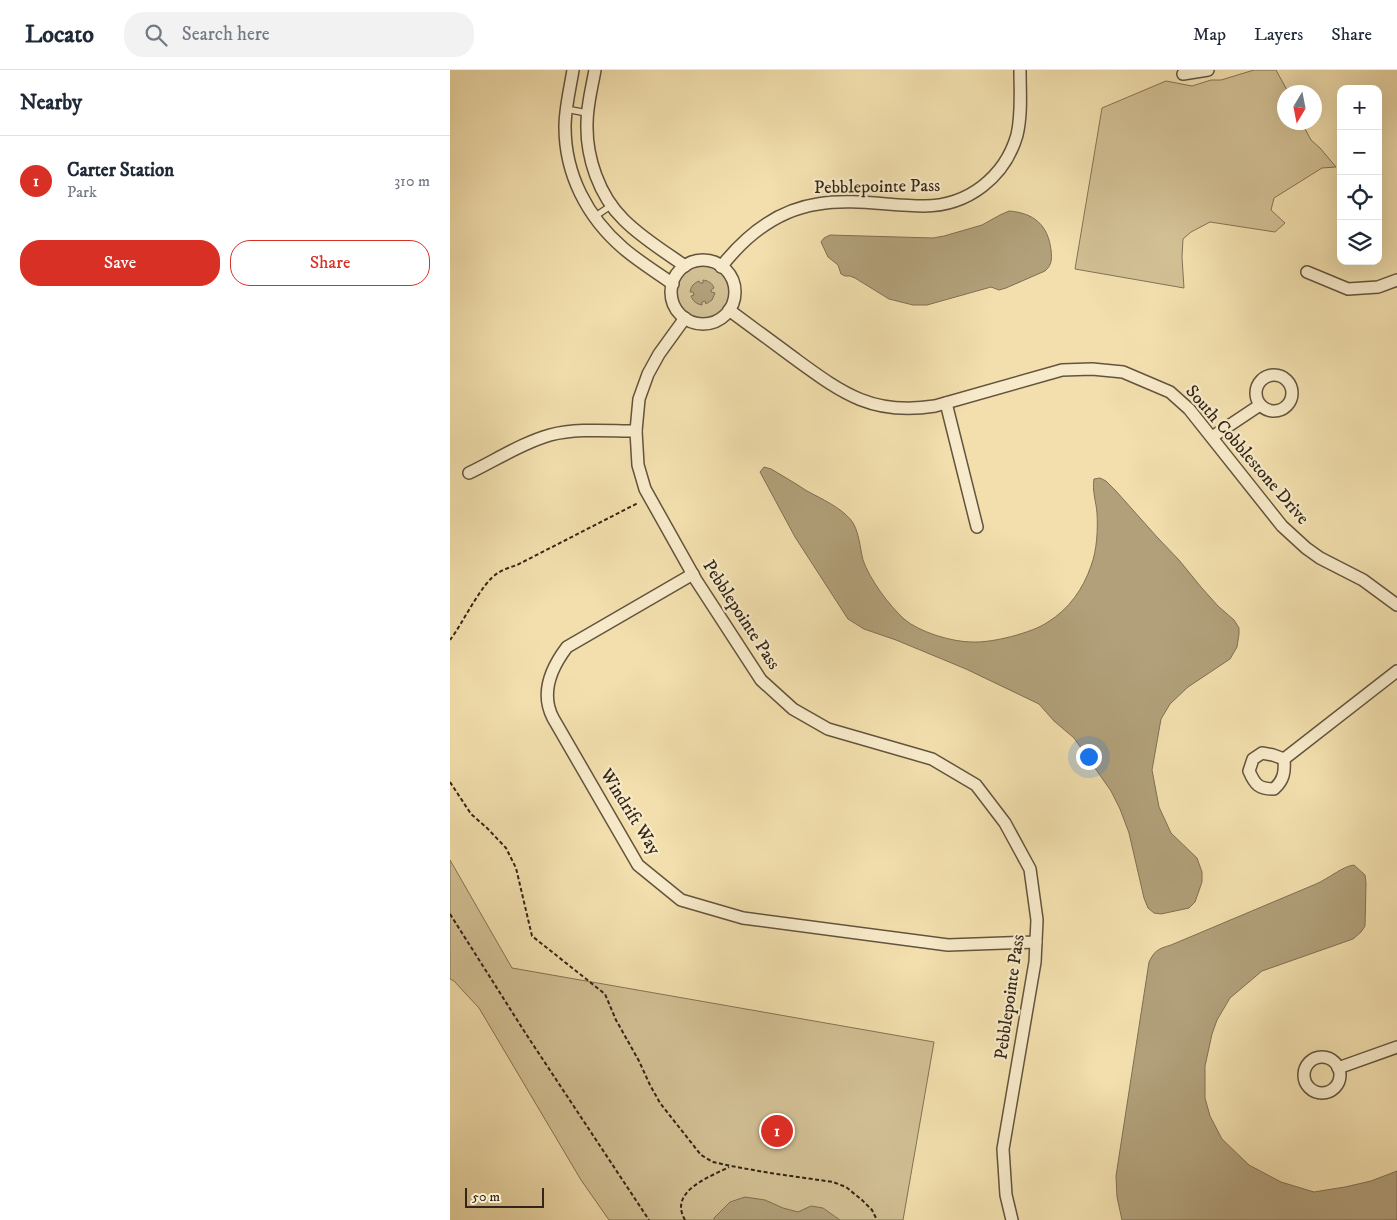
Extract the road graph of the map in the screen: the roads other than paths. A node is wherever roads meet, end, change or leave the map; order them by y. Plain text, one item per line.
1 (573, 70) edge
2 (595, 70) edge
3 (1020, 70) edge
4 (1208, 70) edge
5 (1183, 74) dead end
6 (566, 109) junction
7 (588, 112) junction
8 (612, 205) junction
9 (594, 217) junction
10 (685, 266) junction
11 (721, 267) junction
12 (1307, 272) dead end
13 (1397, 280) edge
14 (673, 284) junction
15 (729, 310) junction
16 (684, 318) junction
17 (946, 403) junction
18 (1260, 405) dead end
19 (636, 431) junction
20 (1212, 437) junction
21 (470, 473) dead end
22 (977, 527) dead end
23 (693, 574) junction
24 (1397, 605) edge
25 (1397, 671) edge
26 (1284, 759) dead end
27 (1036, 942) junction
28 (1397, 1047) edge
29 (1338, 1068) dead end
30 (1012, 1220) edge

1 - 6 street
2 - 7 street
3 - 11 street, Pebblepointe Pass
4 - 5 street
6 - 7 lane
6 - 9 street
7 - 8 street
8 - 9 lane
8 - 10 street
9 - 14 street
10 - 11 street
10 - 14 street
11 - 15 street
12 - 13 street
14 - 16 street
15 - 16 street
15 - 17 street, South Cobblestone Drive
16 - 19 street, Pebblepointe Pass
17 - 20 street, South Cobblestone Drive
17 - 22 street
18 - 20 street
19 - 21 street
19 - 23 street, Pebblepointe Pass
20 - 24 street, South Cobblestone Drive
23 - 27 street, Pebblepointe Pass
23 - 27 street, Windrift Way
25 - 26 street
27 - 30 street, Pebblepointe Pass
28 - 29 street

